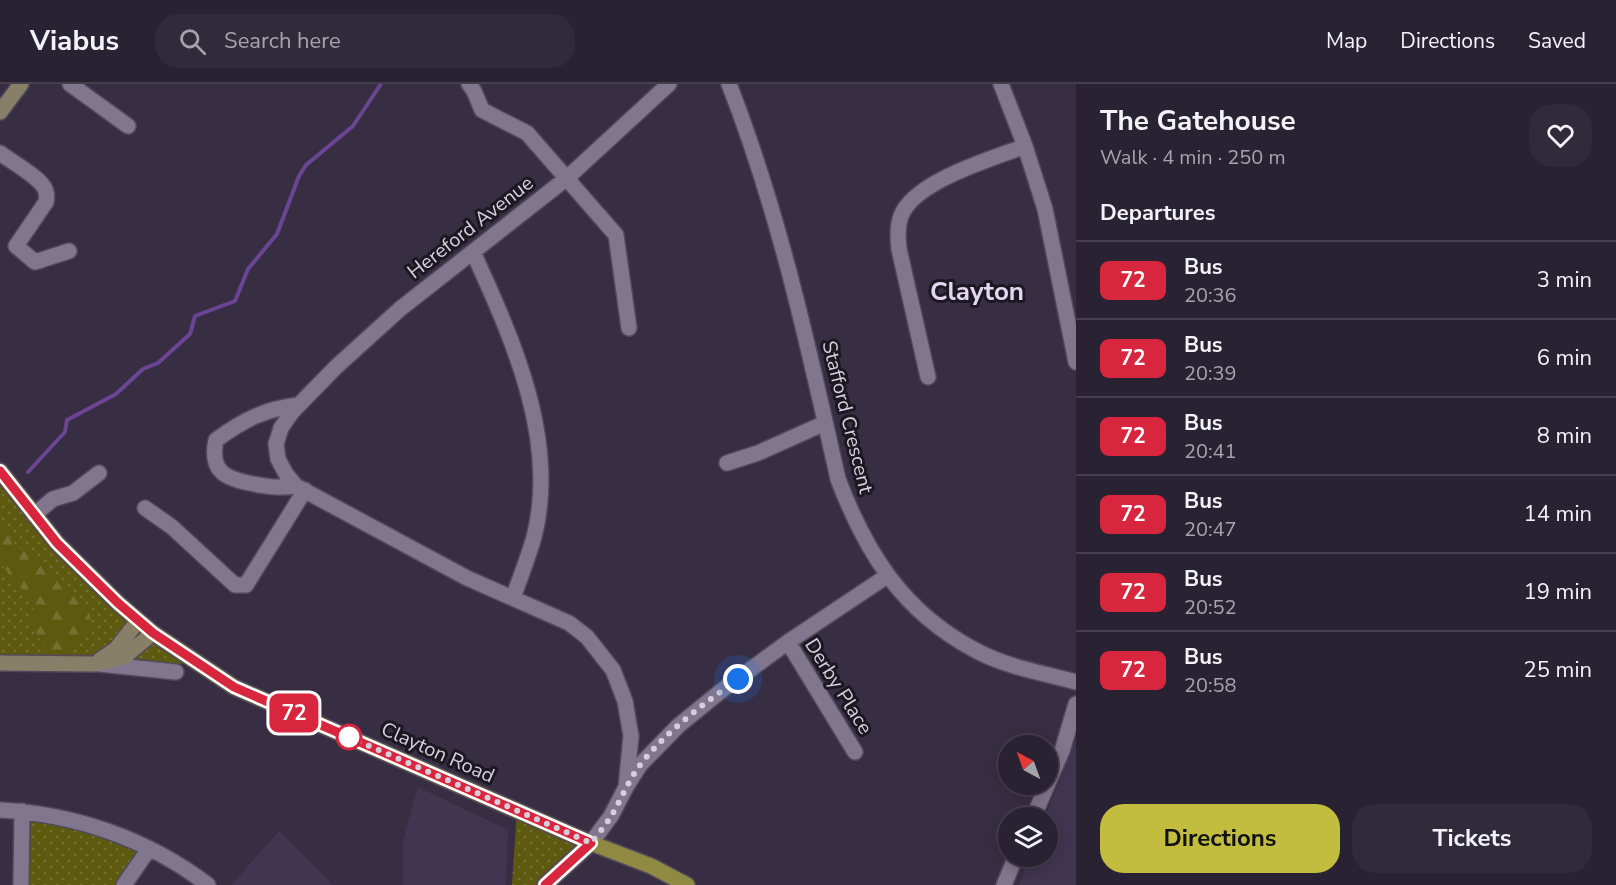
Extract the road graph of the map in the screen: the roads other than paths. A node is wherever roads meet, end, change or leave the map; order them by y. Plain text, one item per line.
1 (21, 84) edge
2 (70, 84) edge
3 (469, 84) edge
4 (669, 84) edge
5 (729, 84) edge
6 (1001, 84) edge
7 (0, 112) edge
8 (128, 126) dead end
9 (1025, 146) junction
10 (0, 153) edge
11 (567, 178) junction
12 (69, 251) dead end
13 (473, 252) junction
14 (629, 328) dead end
15 (1076, 362) edge
16 (928, 377) dead end
17 (298, 405) junction
18 (825, 423) junction
19 (727, 463) dead end
20 (0, 471) edge
21 (99, 473) dead end
22 (301, 488) junction
23 (145, 508) dead end
24 (34, 515) junction
25 (887, 576) junction
26 (513, 598) junction
27 (138, 621) junction
28 (153, 633) junction
29 (788, 642) junction
30 (0, 663) edge
31 (95, 664) junction
32 (176, 672) dead end
33 (1076, 682) edge
34 (1076, 704) edge
35 (631, 735) junction
36 (657, 747) junction
37 (855, 752) dead end
38 (626, 787) junction
39 (1038, 807) edge
40 (0, 810) edge
41 (22, 811) junction
42 (591, 843) junction
43 (149, 849) junction
44 (1011, 867) edge
45 (21, 885) edge
46 (124, 885) edge
47 (208, 885) edge
48 (544, 885) edge
49 (687, 885) edge
50 (1004, 885) edge

1 - 7 street
2 - 8 street
3 - 11 street
4 - 11 street, Hereford Avenue
5 - 18 street, Stafford Crescent
6 - 9 street
9 - 15 street
9 - 16 street
10 - 12 street
11 - 13 street, Hereford Avenue
11 - 14 street
13 - 17 street, Hereford Avenue
13 - 26 street
17 - 22 street, Hereford Avenue
17 - 22 street, Hereford Avenue
18 - 19 street
18 - 25 street, Stafford Crescent
20 - 24 main road, Clayton Road
21 - 24 street
22 - 23 street
22 - 26 street, Hereford Avenue
24 - 27 main road, Clayton Road
25 - 29 street
25 - 33 street, Stafford Crescent
26 - 35 street, Hereford Avenue
27 - 28 main road, Clayton Road
27 - 31 street
28 - 31 street
28 - 42 main road, Clayton Road
29 - 36 street
29 - 37 street, Derby Place
30 - 31 street
31 - 32 street
34 - 39 street
35 - 36 street
35 - 38 street, Hereford Avenue
36 - 38 street
38 - 42 street
40 - 41 street
41 - 43 street
41 - 45 street
42 - 48 street
42 - 49 main road, Clayton Road
43 - 46 street
43 - 47 street
44 - 50 street

